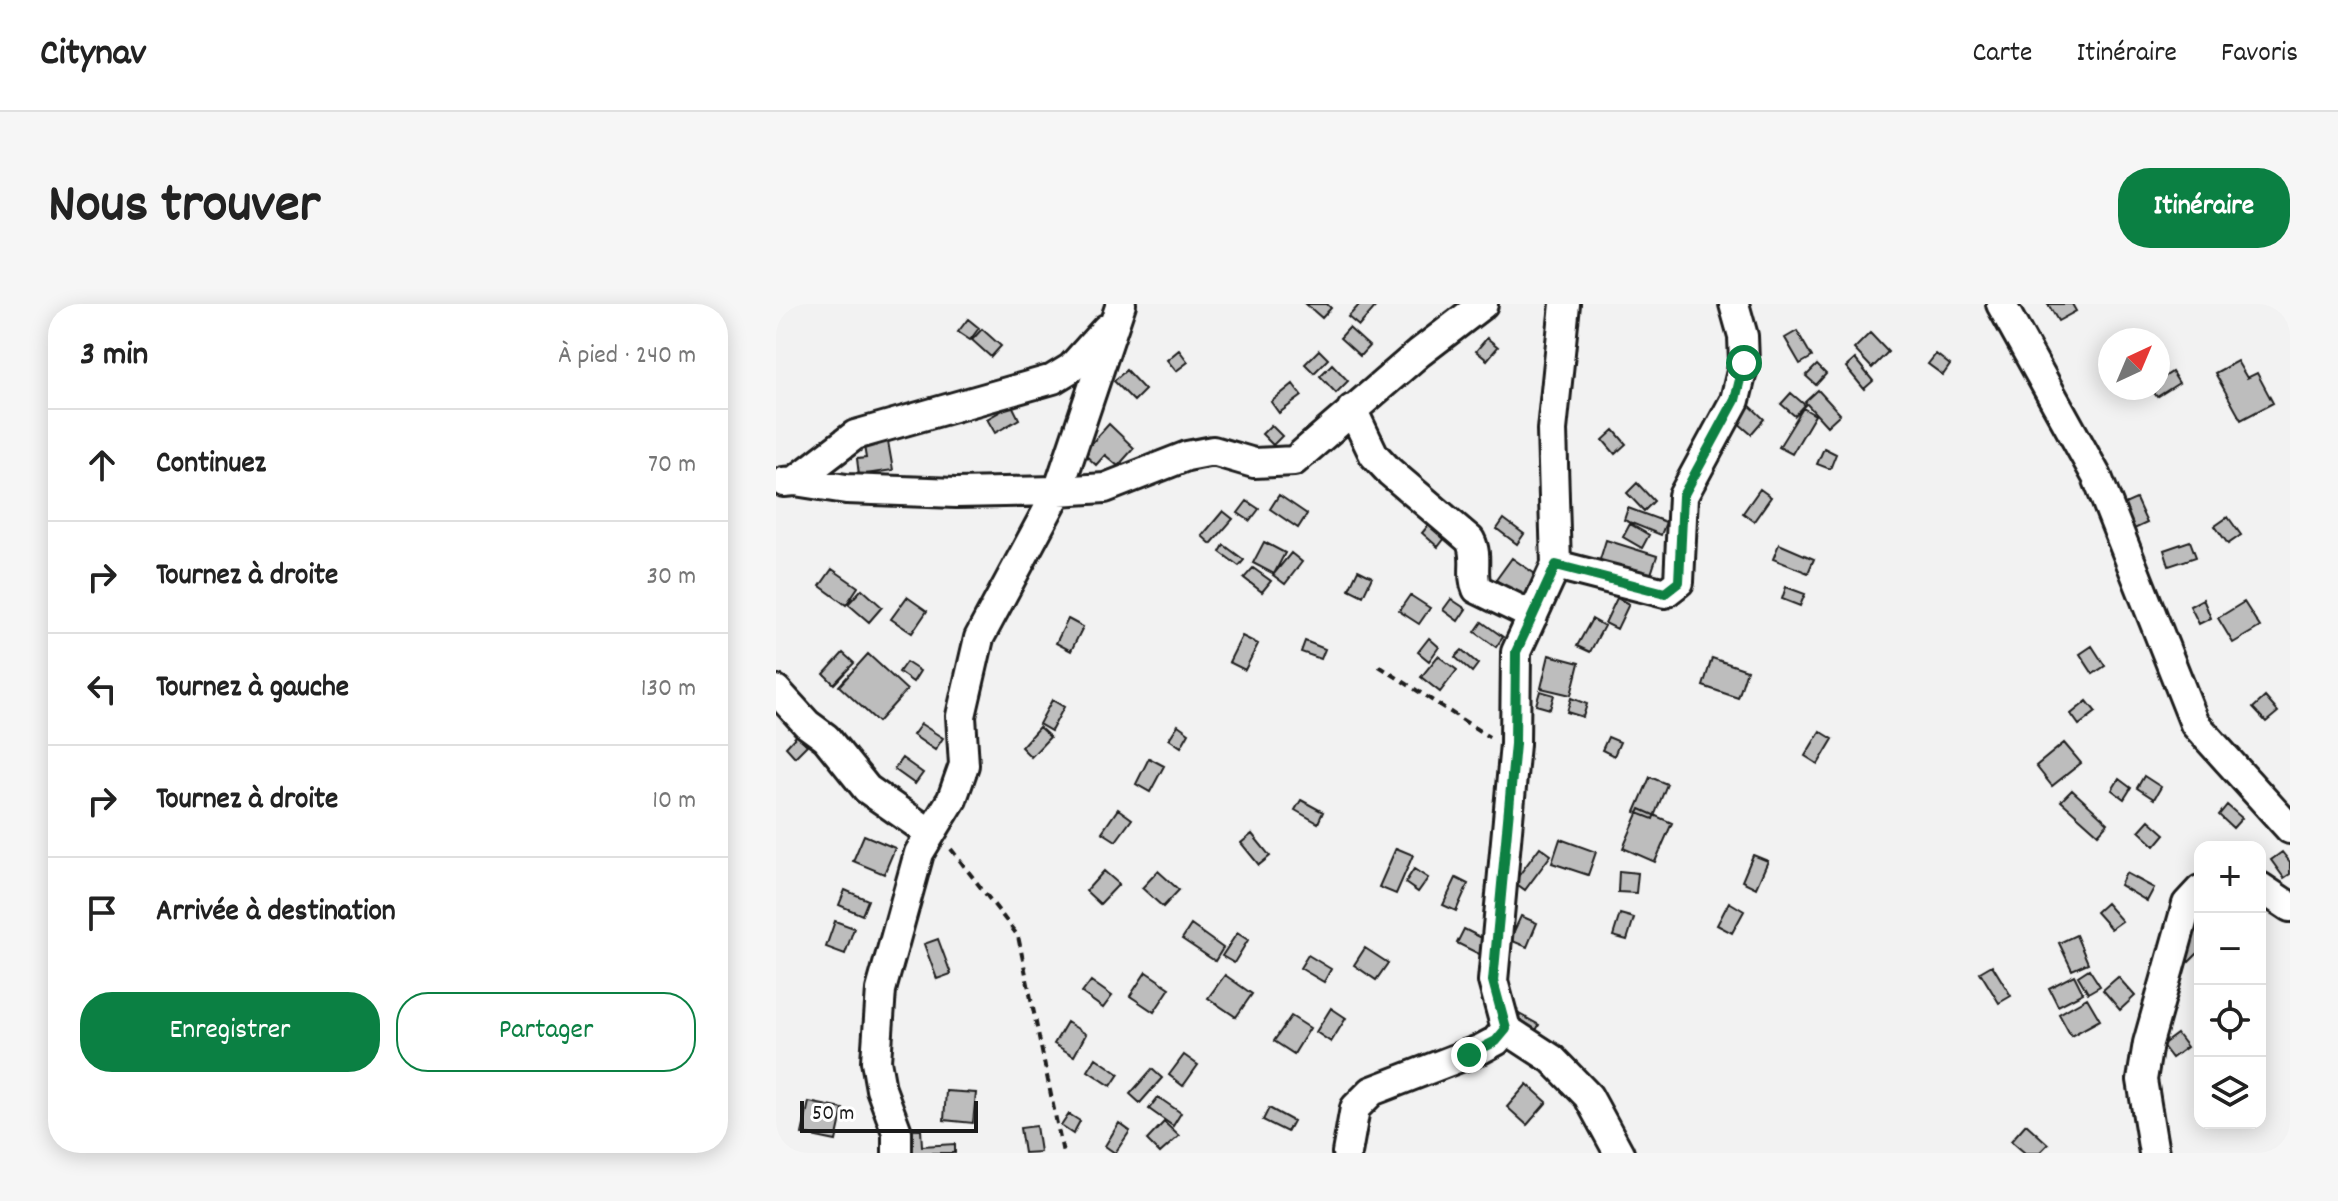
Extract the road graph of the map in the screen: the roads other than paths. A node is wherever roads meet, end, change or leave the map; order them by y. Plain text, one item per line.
1 (1483, 304) edge
2 (1734, 304) edge
3 (2001, 304) edge
4 (1559, 306) edge
5 (1122, 308) edge
6 (1352, 409) junction
7 (785, 482) edge
8 (1058, 491) junction
9 (1556, 565) junction
10 (1533, 616) junction
11 (776, 690) edge
12 (2290, 829) edge
13 (930, 833) junction
14 (2266, 891) edge
15 (2194, 896) edge
16 (2290, 907) edge
17 (1506, 1029) junction
18 (897, 1153) edge
19 (1347, 1153) edge
20 (1619, 1153) edge
21 (2154, 1153) edge

1 - 6 street
2 - 9 street
3 - 12 street
4 - 9 street
5 - 7 street
5 - 8 street
6 - 8 street
6 - 10 street
7 - 8 street
8 - 13 street
9 - 10 street
10 - 17 street
11 - 13 street
13 - 18 street
14 - 16 street
15 - 21 street
17 - 19 street
17 - 20 street

